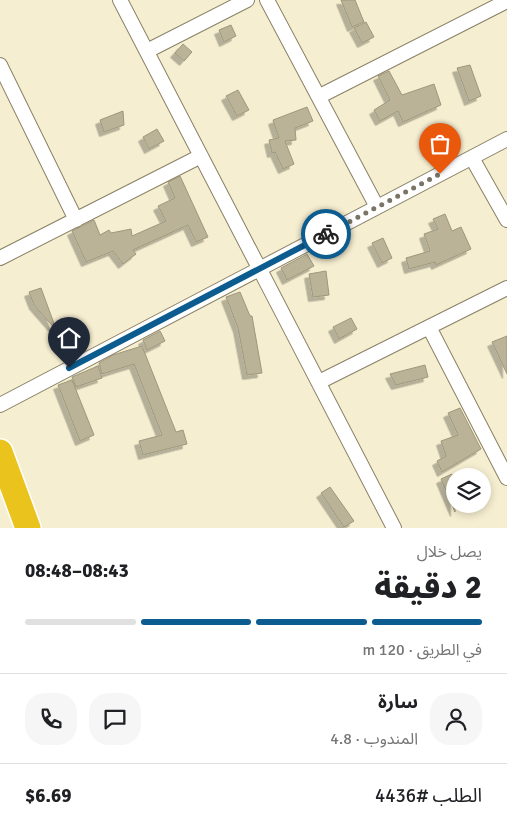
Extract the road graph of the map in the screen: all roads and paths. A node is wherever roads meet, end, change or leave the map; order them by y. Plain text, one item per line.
1 (120, 0) edge
2 (247, 0) edge
3 (268, 0) edge
4 (507, 2) edge
5 (147, 51) junction
6 (0, 65) edge
7 (320, 96) junction
8 (507, 140) edge
9 (201, 156) junction
10 (472, 158) junction
11 (377, 208) junction
12 (76, 220) junction
13 (507, 220) edge
14 (0, 258) edge
15 (260, 268) junction
16 (507, 288) edge
17 (430, 328) junction
18 (319, 382) junction
19 (0, 405) edge
20 (0, 452) edge
21 (507, 478) edge
22 (28, 528) edge
23 (394, 528) edge

1 - 5 street
2 - 5 street
3 - 7 street
4 - 7 street
5 - 9 street
6 - 12 street
7 - 11 street
8 - 10 street
9 - 12 street
9 - 15 street
10 - 11 street
10 - 13 street
11 - 15 street
12 - 14 street
15 - 18 street
15 - 19 street
16 - 17 street
17 - 18 street
17 - 21 street
18 - 23 street
20 - 22 highway

